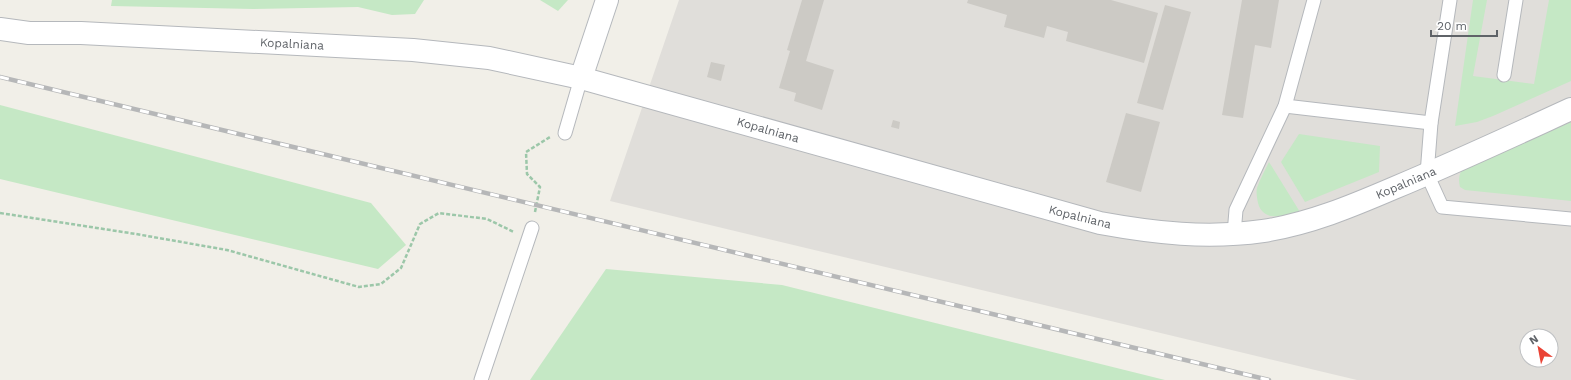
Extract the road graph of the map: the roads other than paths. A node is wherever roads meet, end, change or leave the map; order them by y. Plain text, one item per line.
1 (607, 0) edge
2 (1314, 0) edge
3 (1450, 0) edge
4 (1516, 0) edge
5 (0, 29) edge
6 (1504, 75) dead end
7 (582, 78) junction
8 (1285, 106) junction
9 (1571, 109) edge
10 (1431, 123) junction
11 (566, 130) road end
12 (1427, 174) junction
13 (1571, 219) edge
14 (530, 234) road end
15 (1234, 234) junction
16 (481, 380) edge

1 - 7 street
2 - 8 lane
3 - 10 lane
4 - 6 lane
5 - 7 street, Kopalniana
7 - 11 lane
7 - 15 street, Kopalniana
8 - 10 lane
8 - 15 lane
9 - 12 street, Kopalniana
10 - 12 lane
12 - 13 lane
12 - 15 street, Kopalniana
14 - 16 lane

